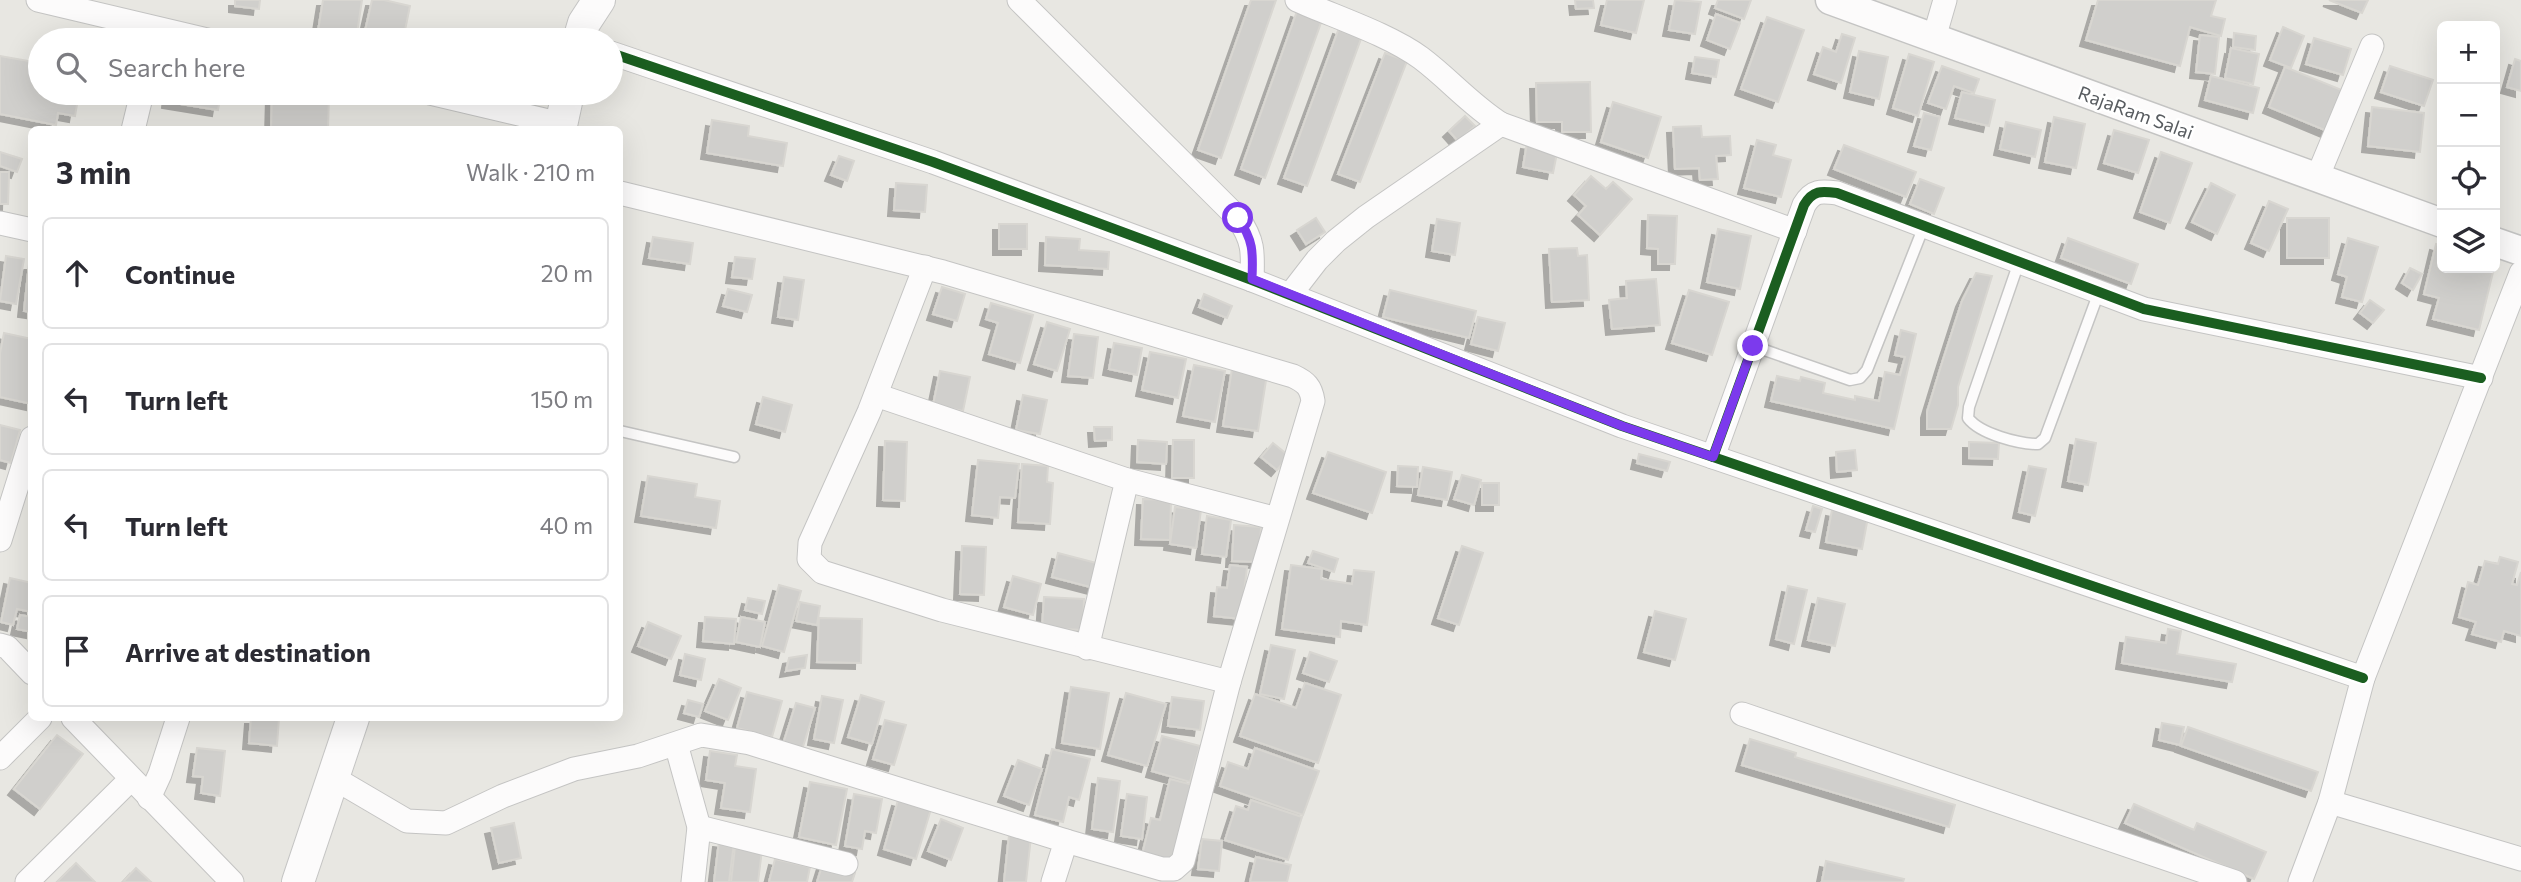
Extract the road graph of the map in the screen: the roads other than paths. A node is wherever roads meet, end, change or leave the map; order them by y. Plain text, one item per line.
1 (38, 0) edge
2 (1019, 0) edge
3 (1297, 0) edge
4 (1830, 0) edge
5 (1945, 0) edge
6 (135, 28) edge
7 (1934, 38) junction
8 (2372, 46) dead end
9 (623, 58) edge
10 (139, 105) edge
11 (476, 105) edge
12 (565, 105) edge
13 (1501, 124) junction
14 (134, 126) edge
15 (556, 126) edge
16 (560, 126) edge
17 (2317, 178) junction
18 (623, 194) edge
19 (2437, 221) edge
20 (0, 223) edge
21 (1924, 226) junction
22 (28, 229) edge
23 (1795, 231) junction
24 (2500, 244) edge
25 (2521, 251) edge
26 (2019, 262) junction
27 (925, 267) junction
28 (2521, 272) edge
29 (1252, 279) junction
30 (2099, 292) junction
31 (1290, 295) junction
32 (1753, 346) junction
33 (2481, 378) junction
34 (876, 395) junction
35 (623, 432) edge
36 (28, 451) edge
37 (734, 457) dead end
38 (1713, 457) junction
39 (1127, 480) junction
40 (1277, 519) junction
41 (0, 540) edge
42 (0, 645) edge
43 (1087, 648) junction
44 (28, 669) edge
45 (2363, 678) junction
46 (1229, 682) junction
47 (1742, 714) dead end
48 (37, 721) edge
49 (76, 721) edge
50 (177, 721) edge
51 (352, 721) edge
52 (676, 744) junction
53 (0, 758) edge
54 (332, 777) junction
55 (131, 779) junction
56 (149, 798) junction
57 (2330, 802) junction
58 (699, 827) junction
59 (1066, 841) junction
60 (2521, 859) edge
61 (846, 864) dead end
62 (27, 882) edge
63 (232, 882) edge
64 (298, 882) edge
65 (693, 882) edge
66 (1053, 882) edge
67 (2235, 882) edge
68 (2300, 882) edge

1 - 6 street
2 - 29 street
3 - 13 street
4 - 7 street, RajaRam Salai
5 - 7 street
7 - 17 street, RajaRam Salai
8 - 17 street
9 - 29 street
10 - 14 street
11 - 15 street
12 - 16 main road
13 - 23 street
13 - 31 street
17 - 19 street, RajaRam Salai
18 - 27 street
20 - 22 street
21 - 23 street
21 - 26 street
21 - 32 lane
23 - 32 street
24 - 25 street
26 - 30 street
26 - 30 lane
27 - 34 street
27 - 40 street
28 - 33 street
29 - 31 street
30 - 33 street
31 - 38 street
32 - 38 street
33 - 45 street
34 - 39 street
34 - 43 street
35 - 37 lane
36 - 41 street
38 - 45 street
39 - 40 street
39 - 43 street
40 - 46 street
42 - 44 street
43 - 46 street
45 - 57 street
46 - 59 street
47 - 67 street
48 - 53 street
49 - 55 street
50 - 56 street
51 - 54 main road
52 - 54 street
52 - 58 street
52 - 59 street
54 - 64 main road
55 - 56 street
55 - 62 street
56 - 63 street
57 - 60 street
57 - 68 street
58 - 61 street
58 - 65 street
59 - 66 street

